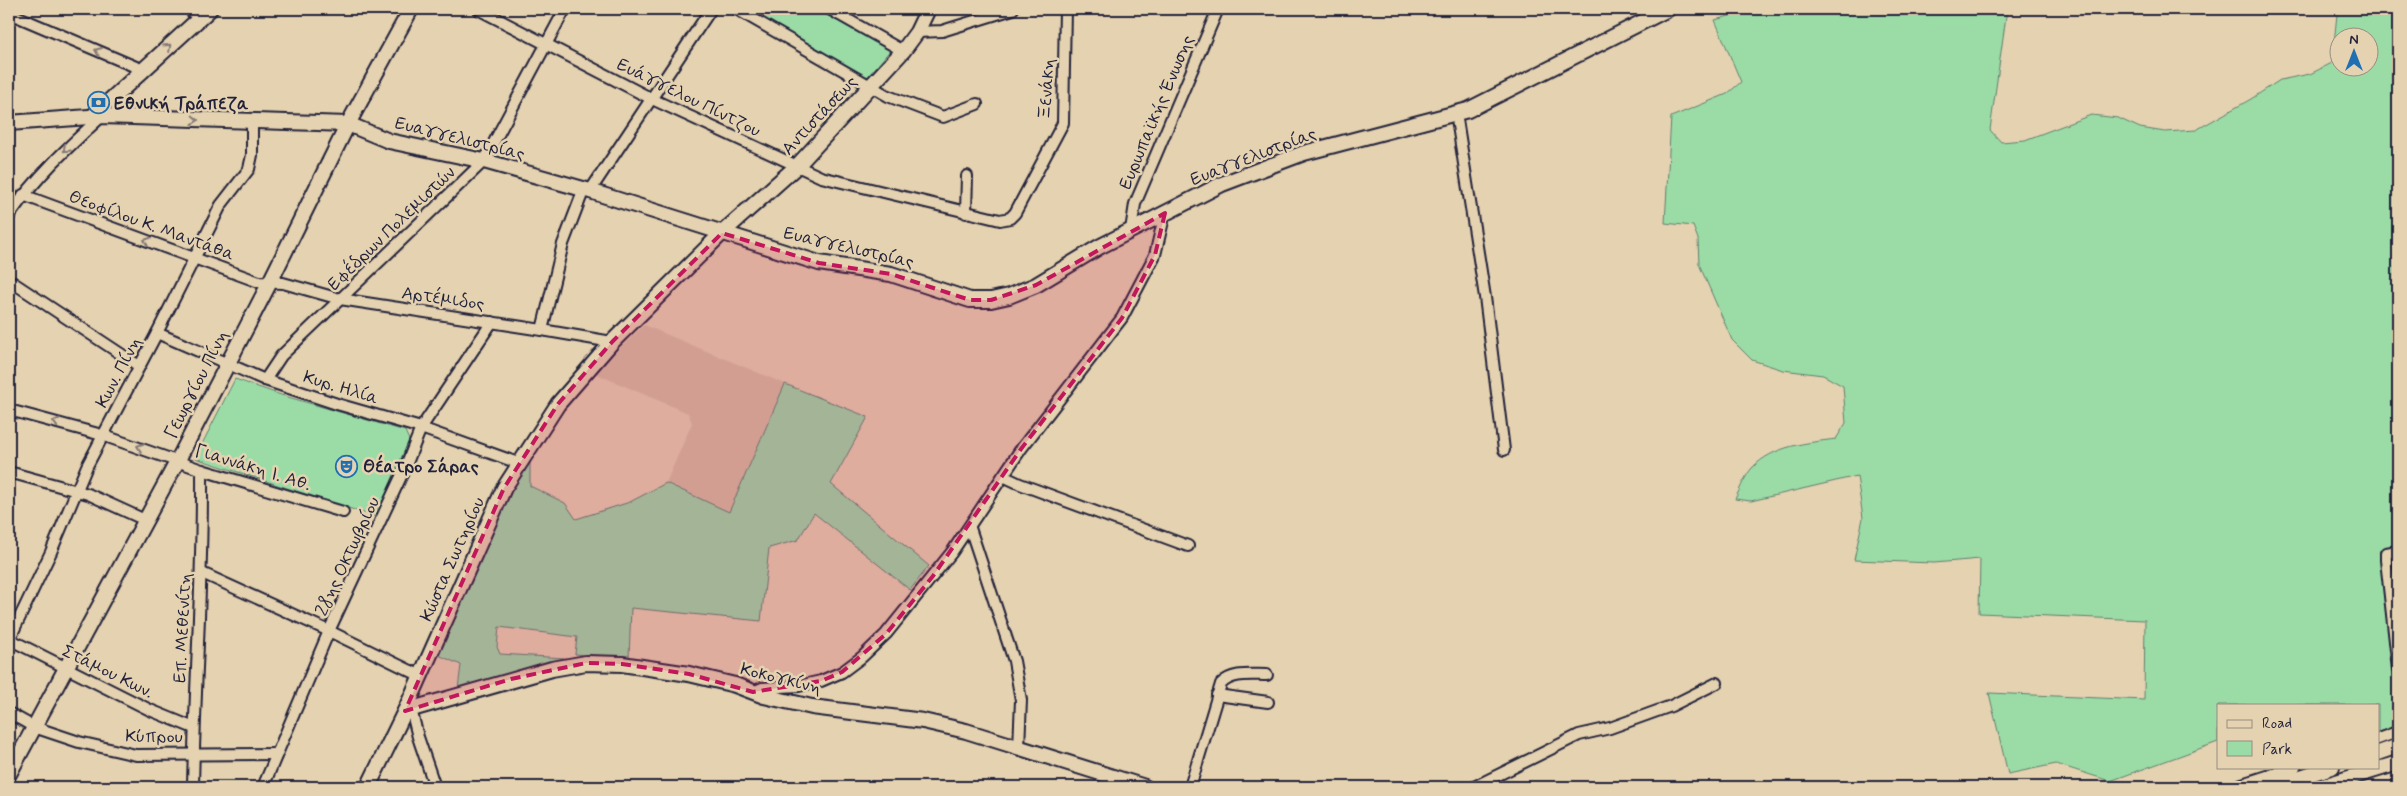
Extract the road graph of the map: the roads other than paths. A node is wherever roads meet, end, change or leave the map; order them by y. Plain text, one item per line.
1 (210, 9) edge
2 (411, 9) edge
3 (478, 9) edge
4 (565, 9) edge
5 (711, 9) edge
6 (736, 9) edge
7 (829, 9) edge
8 (928, 9) edge
9 (1013, 9) edge
10 (1065, 9) edge
11 (1218, 9) edge
12 (1668, 9) edge
13 (9, 13) edge
14 (194, 14) edge
15 (917, 32) junction
16 (546, 44) junction
17 (903, 51) junction
18 (143, 70) junction
19 (871, 87) junction
20 (652, 99) junction
21 (977, 104) dead end
22 (1456, 113) junction
23 (98, 116) junction
24 (252, 122) junction
25 (9, 123) edge
26 (348, 124) junction
27 (484, 161) junction
28 (797, 166) junction
29 (967, 176) dead end
30 (587, 190) junction
31 (23, 195) junction
32 (966, 213) junction
33 (1165, 213) junction
34 (9, 216) edge
35 (1010, 218) joint
36 (1132, 230) junction
37 (722, 233) junction
38 (193, 258) junction
39 (9, 280) edge
40 (270, 282) junction
41 (340, 299) junction
42 (492, 322) junction
43 (542, 330) junction
44 (157, 333) junction
45 (612, 342) junction
46 (227, 364) junction
47 (139, 366) junction
48 (264, 380) junction
49 (9, 410) edge
50 (421, 428) junction
51 (102, 435) junction
52 (1504, 450) dead end
53 (178, 460) junction
54 (518, 463) junction
55 (202, 470) junction
56 (9, 472) edge
57 (1003, 476) junction
58 (78, 490) junction
59 (344, 512) dead end
60 (145, 520) junction
61 (970, 528) junction
62 (1188, 546) dead end
63 (2398, 551) edge
64 (202, 572) junction
65 (329, 630) junction
66 (9, 640) edge
67 (66, 669) junction
68 (2398, 669) edge
69 (1267, 675) dead end
70 (421, 676) junction
71 (1717, 683) dead end
72 (753, 692) junction
73 (1217, 695) junction
74 (1268, 702) dead end
75 (408, 710) junction
76 (9, 713) edge
77 (34, 728) junction
78 (194, 728) junction
79 (2398, 729) edge
80 (2380, 738) edge
81 (2398, 746) edge
82 (1019, 747) junction
83 (2380, 752) edge
84 (194, 753) junction
85 (277, 754) junction
86 (2398, 763) edge
87 (2292, 768) edge
88 (2329, 768) edge
89 (9, 774) edge
90 (193, 787) edge
91 (263, 787) edge
92 (368, 787) edge
93 (436, 787) edge
94 (1145, 787) edge
95 (1190, 787) edge
96 (1474, 787) edge
97 (2234, 787) edge
98 (2269, 787) edge
99 (2320, 787) edge

1 - 14 street
2 - 26 street, Γεωργίου Πίνη
3 - 16 street, Ευάγγελου Πίντζου
4 - 16 street, Εφέδρων Πολεμιστών
5 - 20 street
6 - 19 street
7 - 17 street
8 - 15 street, Αντιστάσεως
9 - 15 street
10 - 35 street, Ξενάκη
11 - 36 street, Ευρωπαϊκής Ένωσης
12 - 22 street, Ευαγγελιστρίας
18 -> 13 street
18 -> 14 street
15 - 17 street, Αντιστάσεως
16 - 20 street, Ευάγγελου Πίντζου
16 - 27 street, Εφέδρων Πολεμιστών
17 - 19 street, Αντιστάσεως
18 - 23 street
19 - 21 street
19 - 28 street, Αντιστάσεως
20 - 28 street, Ευάγγελου Πίντζου
20 - 30 street
22 - 33 street, Ευαγγελιστρίας
22 - 52 street
23 -> 24 street, Ευαγγελιστρίας
23 - 25 street, Ευαγγελιστρίας
23 -> 31 street
24 - 26 street, Ευαγγελιστρίας
24 - 38 street, Κων. Πίνη
26 - 27 street, Ευαγγελιστρίας
26 - 40 street, Γεωργίου Πίνη
27 - 30 street, Ευαγγελιστρίας
27 - 41 street, Εφέδρων Πολεμιστών
28 - 32 street, Ευάγγελου Πίντζου
28 - 37 street, Αντιστάσεως
29 - 32 street
30 - 37 street, Ευαγγελιστρίας
30 - 43 street
31 - 34 street
38 -> 31 street, Θεοφίλου Κ. Μαντάθα
32 - 35 street, Ευάγγελου Πίντζου
33 - 36 street, Ευαγγελιστρίας
33 - 57 street
36 - 37 street, Ευαγγελιστρίας
37 - 45 street, Κώστα Σωτηρίου
38 - 40 street, Θεοφίλου Κ. Μαντάθα
38 - 44 street, Κων. Πίνη
39 - 47 street
40 - 41 street, Αρτέμιδος
40 - 46 street, Γεωργίου Πίνη
41 - 42 street, Αρτέμιδος
41 - 48 street, Εφέδρων Πολεμιστών
42 - 43 street, Αρτέμιδος
42 - 50 street, 28ης Οκτωβρίου
43 - 45 street, Αρτέμιδος
44 - 46 street, Κυρ. Ηλία
44 - 47 street, Κων. Πίνη
45 - 54 street, Κώστα Σωτηρίου
46 - 48 street, Κυρ. Ηλία
46 - 53 street, Γεωργίου Πίνη
47 - 51 street, Κων. Πίνη
48 - 50 street, Κυρ. Ηλία
51 -> 49 street, Γιαννάκη Ι. Αθ.
50 - 54 street, Κυρ. Ηλία
50 - 65 street, 28ης Οκτωβρίου
53 -> 51 street, Γιαννάκη Ι. Αθ.
51 - 58 street, Κων. Πίνη
53 - 55 street, Γιαννάκη Ι. Αθ.
53 - 60 street, Γεωργίου Πίνη
54 - 70 street, Κώστα Σωτηρίου
55 - 59 street, Γιαννάκη Ι. Αθ.
55 - 64 street, Επ. Μεθενίτη
56 - 58 street
57 - 61 street
57 - 62 street
58 - 60 street
58 - 66 street, Κων. Πίνη
60 - 67 street, Γεωργίου Πίνη
61 - 72 street
61 - 82 street
63 - 68 street
64 - 65 street
64 - 78 street, Επ. Μεθενίτη
65 - 70 street
65 - 85 street, 28ης Οκτωβρίου
66 - 67 street, Στάμου Κων.
67 - 77 street, Γεωργίου Πίνη
67 - 78 street, Στάμου Κων.
69 - 73 street
70 - 75 street, Κώστα Σωτηρίου
71 - 96 street
72 - 75 street, Κοκογκίνη
72 - 82 street, Κοκογκίνη
73 - 74 street
73 - 95 street
75 - 92 street, Κώστα Σωτηρίου
75 - 93 street
76 - 77 street, Κύπρου
77 - 84 street, Κύπρου
77 - 89 street, Γεωργίου Πίνη
78 - 84 street, Επ. Μεθενίτη
79 - 80 street
81 - 83 street
82 - 94 street, Κοκογκίνη
84 - 85 street, Κύπρου
84 - 90 street, Επ. Μεθενίτη
85 - 91 street, 28ης Οκτωβρίου
86 - 99 street
87 - 97 street
88 - 98 street

